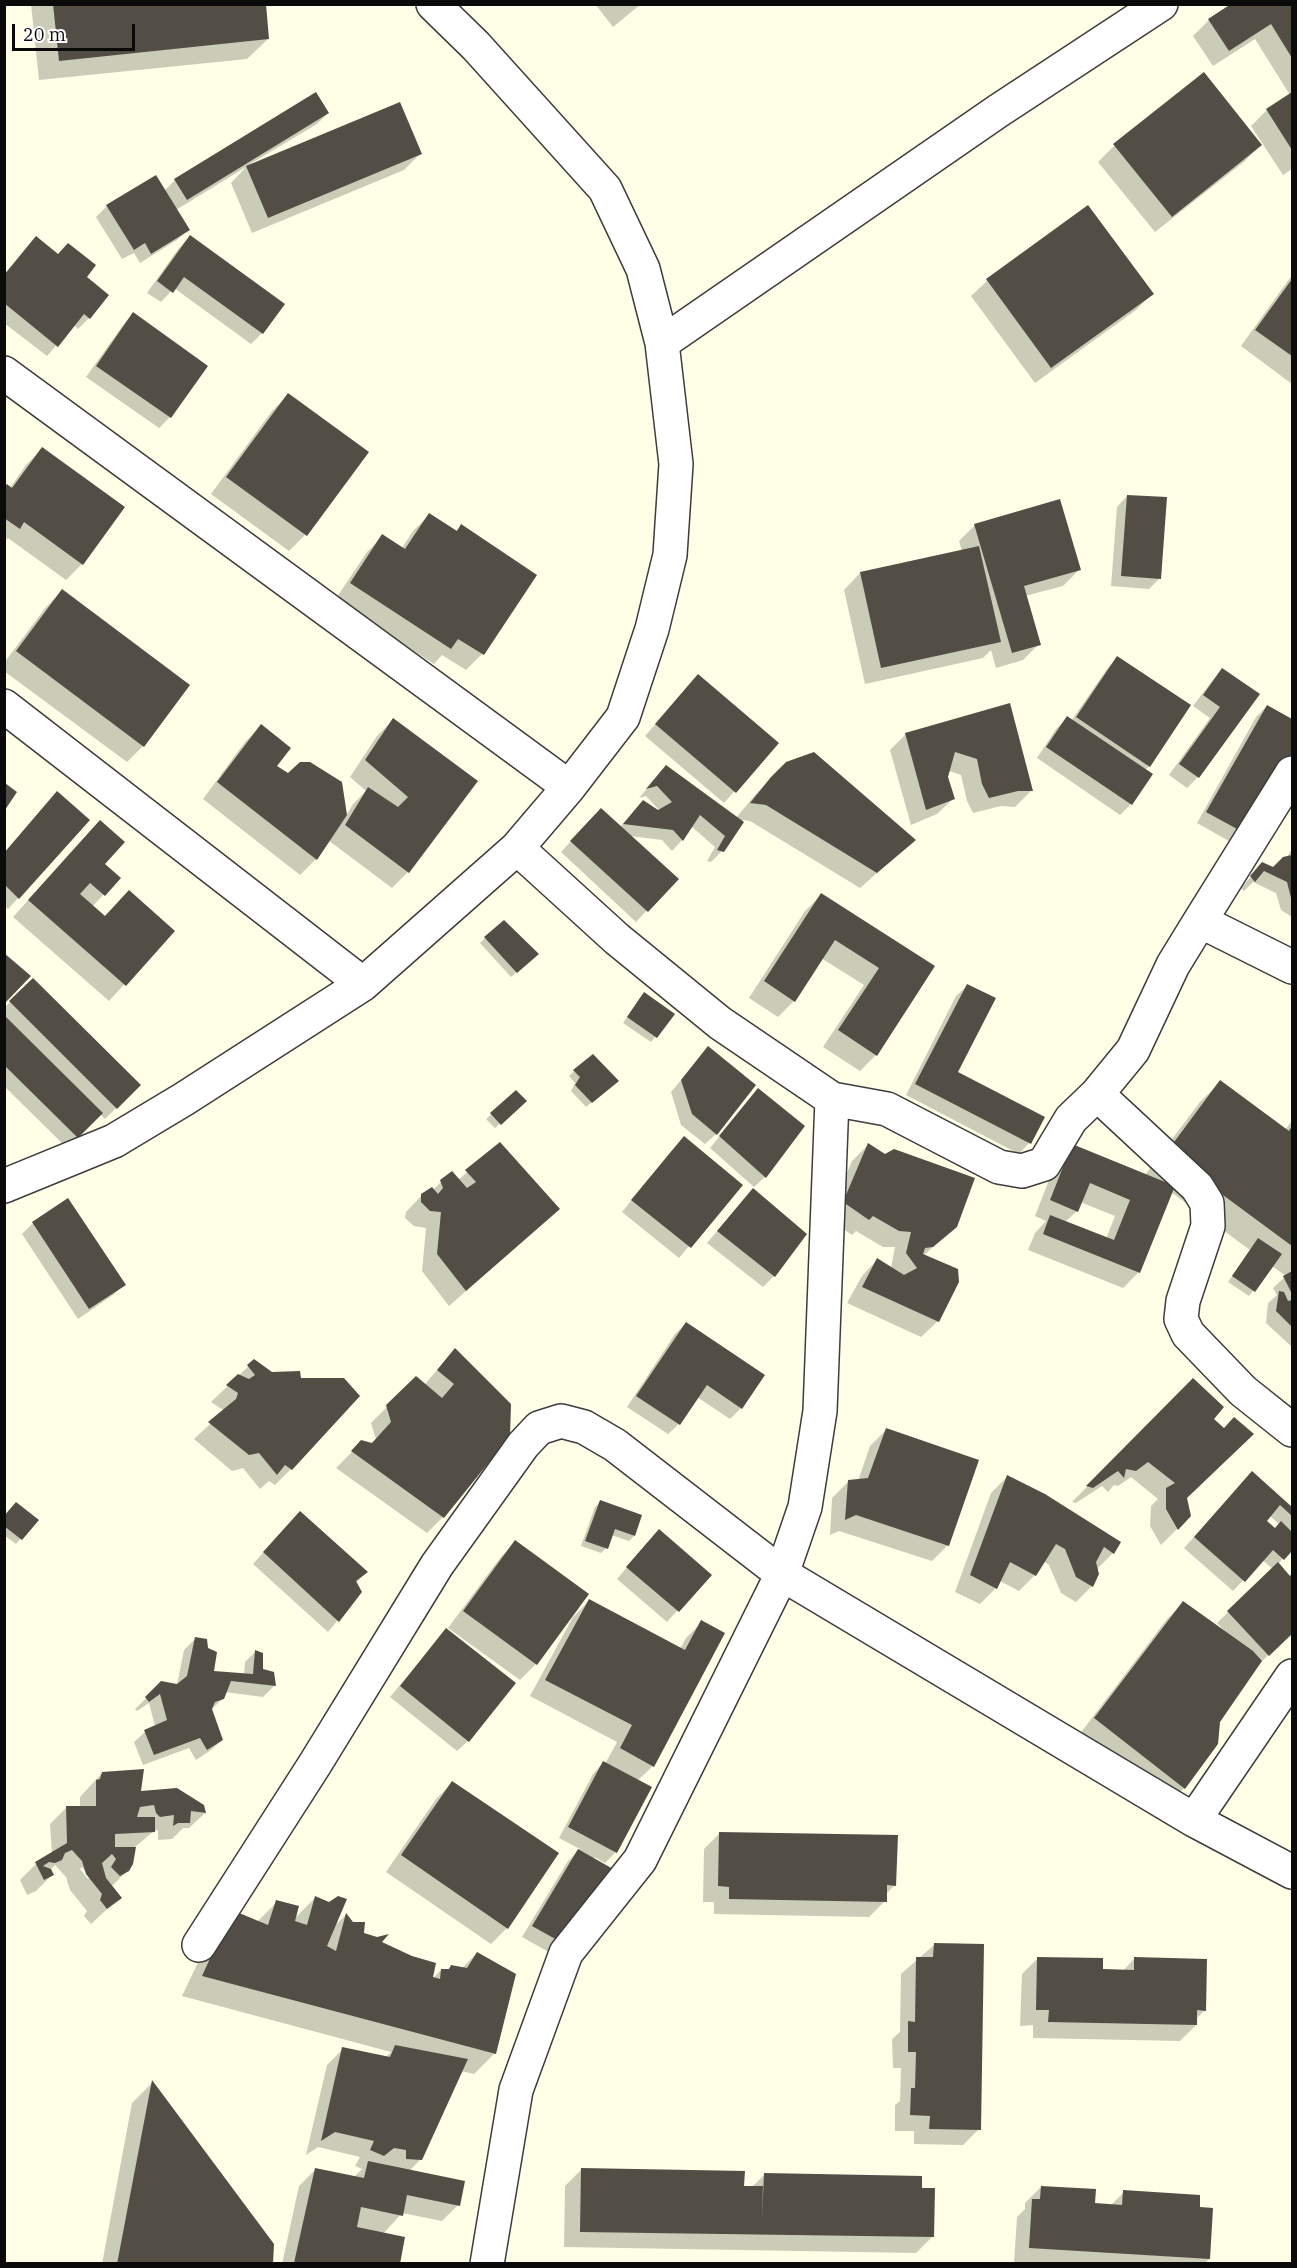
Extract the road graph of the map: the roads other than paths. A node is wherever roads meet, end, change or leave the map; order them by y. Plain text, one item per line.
1 (433, 4) edge
2 (1161, 4) edge
3 (662, 342) junction
4 (4, 373) edge
5 (4, 705) edge
6 (1293, 773) edge
7 (569, 787) junction
8 (518, 848) junction
9 (1200, 921) junction
10 (1293, 967) edge
11 (363, 984) junction
12 (1097, 1094) junction
13 (832, 1099) junction
14 (4, 1186) edge
15 (1293, 1430) edge
16 (782, 1574) junction
17 (1293, 1677) edge
18 (1194, 1820) junction
19 (1293, 1872) edge
20 (199, 1945) dead end
21 (487, 2264) edge

1 - 3 street
2 - 3 street
3 - 7 street
4 - 7 street
5 - 11 street
6 - 9 street
7 - 8 street
8 - 11 street
8 - 13 street
9 - 10 street
9 - 12 street
11 - 14 street
12 - 13 street
12 - 15 street
13 - 16 street
16 - 18 street
16 - 20 street
16 - 21 street
17 - 18 street
18 - 19 street

